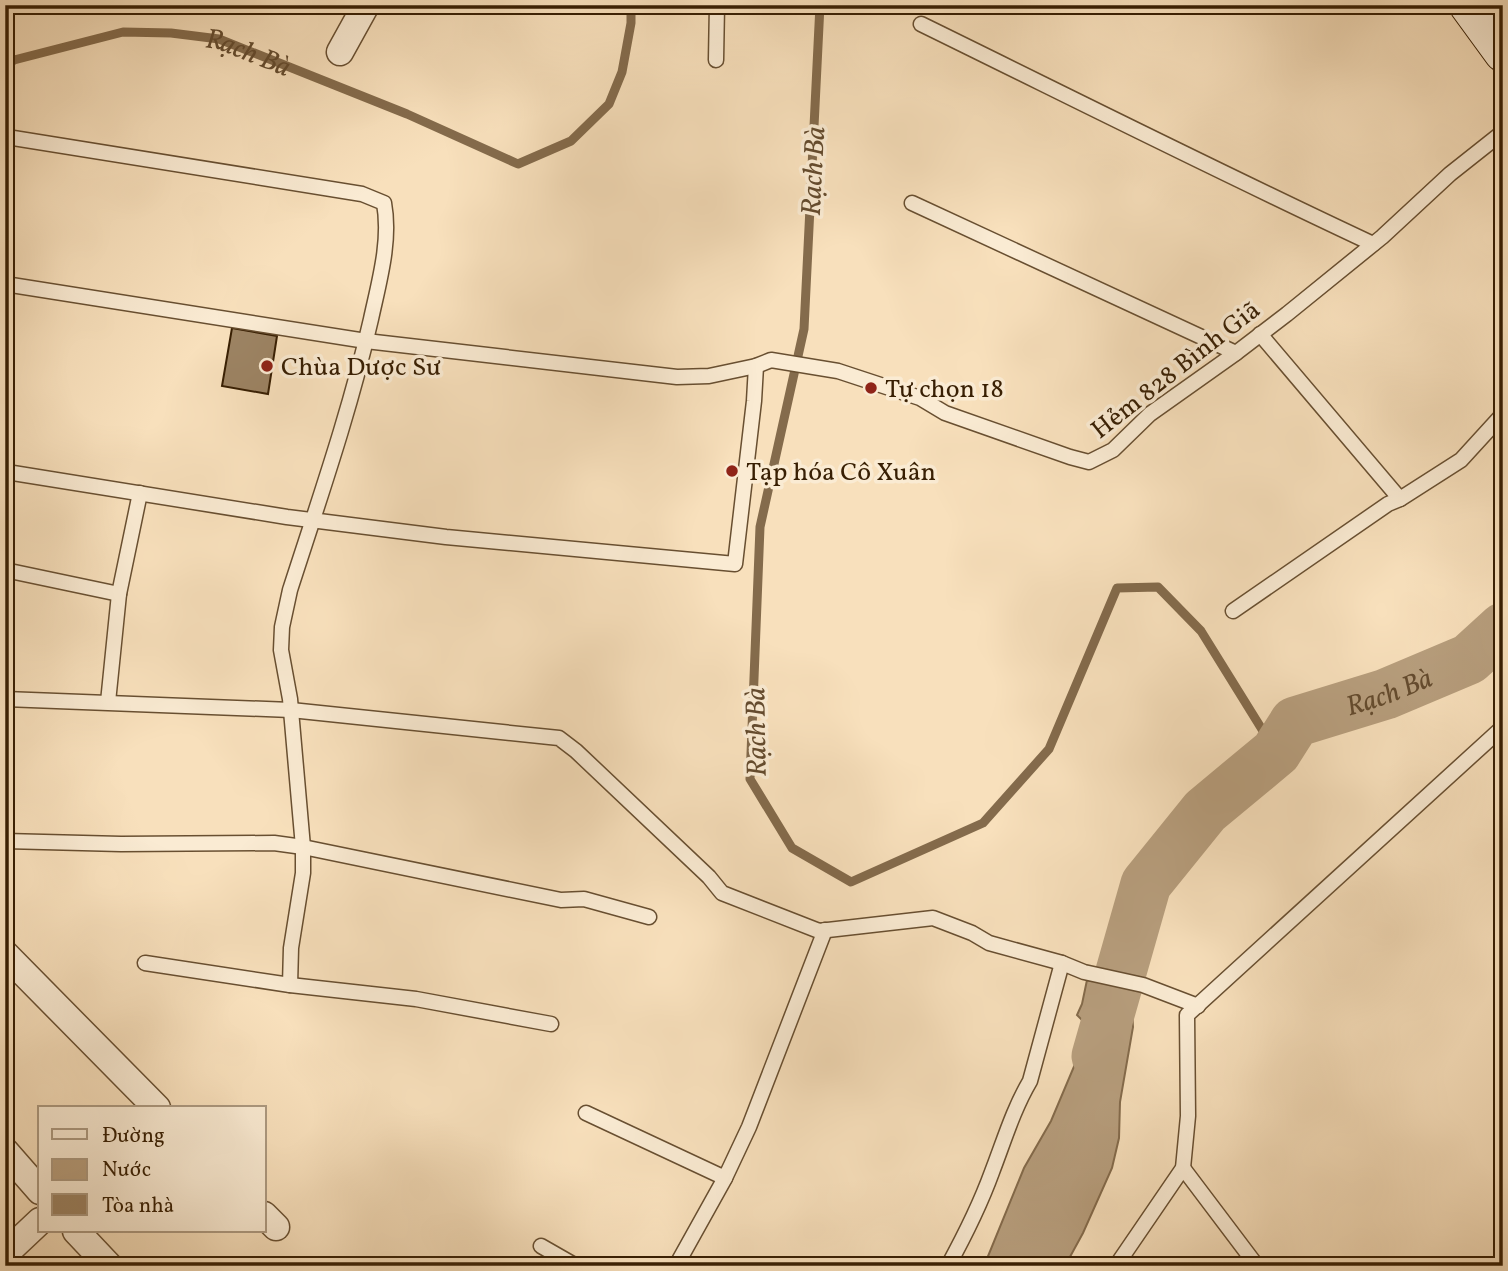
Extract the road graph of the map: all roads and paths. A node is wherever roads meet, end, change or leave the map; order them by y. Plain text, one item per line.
1 (366, 5) edge
2 (717, 5) edge
3 (1468, 5) edge
4 (921, 24) dead end
5 (340, 52) dead end
6 (1503, 53) edge
7 (716, 60) dead end
8 (1503, 132) edge
9 (8, 137) dead end
10 (912, 203) dead end
11 (1373, 244) junction
12 (5, 284) edge
13 (1260, 334) junction
14 (366, 341) junction
15 (1236, 353) junction
16 (756, 366) junction
17 (1503, 414) edge
18 (13, 472) dead end
19 (141, 493) junction
20 (1400, 499) junction
21 (313, 519) junction
22 (5, 570) edge
23 (119, 594) junction
24 (1233, 611) dead end
25 (5, 699) edge
26 (108, 702) junction
27 (291, 710) junction
28 (1503, 727) edge
29 (5, 841) edge
30 (303, 847) junction
31 (649, 917) dead end
32 (825, 930) junction
33 (5, 954) edge
34 (145, 963) dead end
35 (1062, 963) junction
36 (290, 985) junction
37 (1198, 1006) junction
38 (551, 1024) dead end
39 (156, 1106) edge
40 (586, 1113) dead end
41 (5, 1150) edge
42 (1183, 1168) junction
43 (725, 1178) junction
44 (38, 1189) edge
45 (38, 1224) edge
46 (77, 1232) edge
47 (541, 1246) dead end
48 (5, 1254) edge
49 (109, 1266) edge
50 (576, 1266) edge
51 (676, 1266) edge
52 (948, 1266) edge
53 (1116, 1266) edge
54 (1257, 1266) edge

1 - 5 street
2 - 7 lane
3 - 6 main road
4 - 11 lane
8 - 11 lane, Hẻm 828 Bình Giã
9 - 14 lane
10 - 15 lane
11 - 13 lane, Hẻm 828 Bình Giã
12 - 14 lane
13 - 15 lane, Hẻm 828 Bình Giã
13 - 20 lane
14 - 16 lane
14 - 21 lane
15 - 16 lane, Hẻm 828 Bình Giã
16 - 21 lane
17 - 20 lane
18 - 19 lane
19 - 21 lane
19 - 23 lane
20 - 24 lane
21 - 27 lane
22 - 23 lane
23 - 26 lane
25 - 26 lane
26 - 27 lane
27 - 30 lane
27 - 32 lane
28 - 37 lane
29 - 30 lane
30 - 31 lane
30 - 36 lane
32 - 35 lane
32 - 43 lane
33 - 39 street
34 - 36 lane
35 - 37 lane
35 - 52 lane
36 - 38 lane
37 - 42 lane
40 - 43 lane
41 - 44 street
42 - 53 lane
42 - 54 lane
43 - 51 lane
45 - 48 street
46 - 49 street
47 - 50 lane

